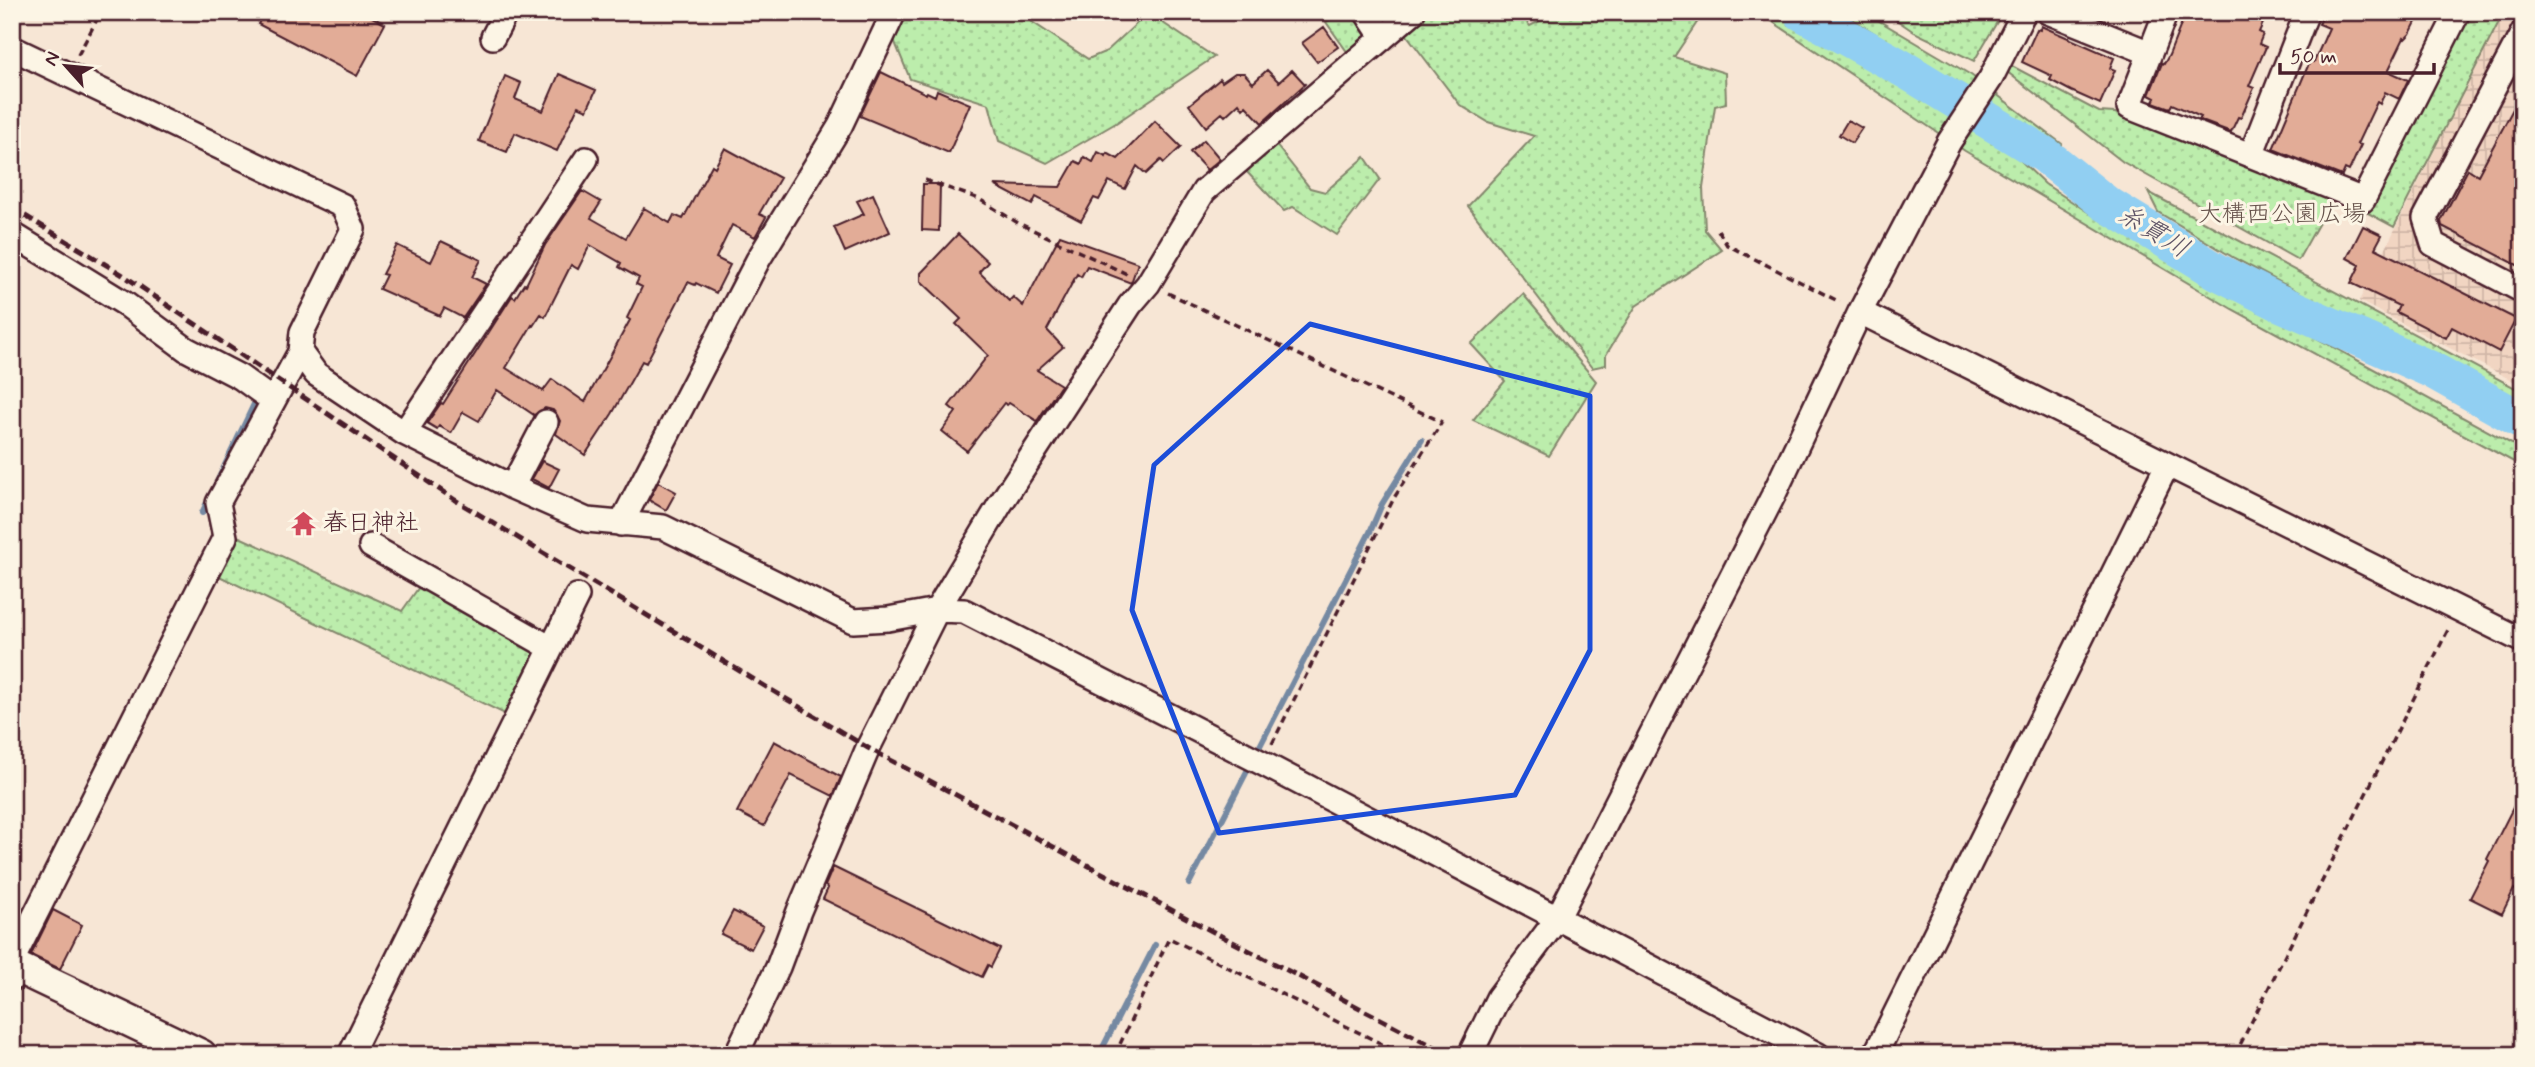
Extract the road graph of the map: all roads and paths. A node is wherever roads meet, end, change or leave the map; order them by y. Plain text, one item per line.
1 (101, 12) edge
2 (506, 12) edge
3 (894, 12) edge
4 (1366, 12) edge
5 (1413, 12) edge
6 (2024, 12) edge
7 (2048, 12) edge
8 (2166, 12) edge
9 (2308, 12) edge
10 (2458, 12) edge
11 (2523, 32) edge
12 (493, 37) dead end
13 (1383, 38) junction
14 (12, 48) edge
15 (2150, 52) junction
16 (68, 76) junction
17 (2251, 155) junction
18 (586, 159) dead end
19 (925, 180) dead end
20 (1717, 230) dead end
21 (12, 234) edge
22 (1148, 284) junction
23 (2523, 291) edge
24 (1860, 312) junction
25 (300, 352) junction
26 (272, 400) junction
27 (546, 422) dead end
28 (404, 433) junction
29 (2167, 465) junction
30 (512, 487) junction
31 (621, 524) junction
32 (371, 546) dead end
33 (578, 596) dead end
34 (937, 610) junction
35 (2459, 610) junction
36 (2523, 641) edge
37 (551, 648) junction
38 (1262, 763) junction
39 (1557, 919) junction
40 (13, 970) edge
41 (201, 1055) edge
42 (350, 1055) edge
43 (736, 1055) edge
44 (1115, 1055) edge
45 (1404, 1055) edge
46 (1470, 1055) edge
47 (1818, 1055) edge
48 (1875, 1055) edge
49 (2235, 1055) edge

1 - 16 path
2 - 12 street
3 - 31 street
4 - 13 street
5 - 13 street
6 - 24 street
7 - 15 street
8 - 15 street
9 - 17 street
10 - 17 street
11 - 23 street
13 - 22 street
14 - 16 street
15 - 17 street
16 - 25 street
18 - 28 street
19 - 22 path
20 - 24 path
21 - 26 street
22 - 34 street
22 - 38 path
24 - 29 street
24 - 39 street
25 - 26 street
25 - 28 street
26 - 40 street
27 - 30 street
28 - 30 street
29 - 35 street
29 - 48 street
30 - 31 street
31 - 34 street
32 - 37 street
33 - 37 street
34 - 38 street
34 - 43 street
35 - 36 street
35 - 49 path
37 - 42 street
38 - 39 street
39 - 46 street
39 - 47 street
40 - 41 main road
44 - 45 path

